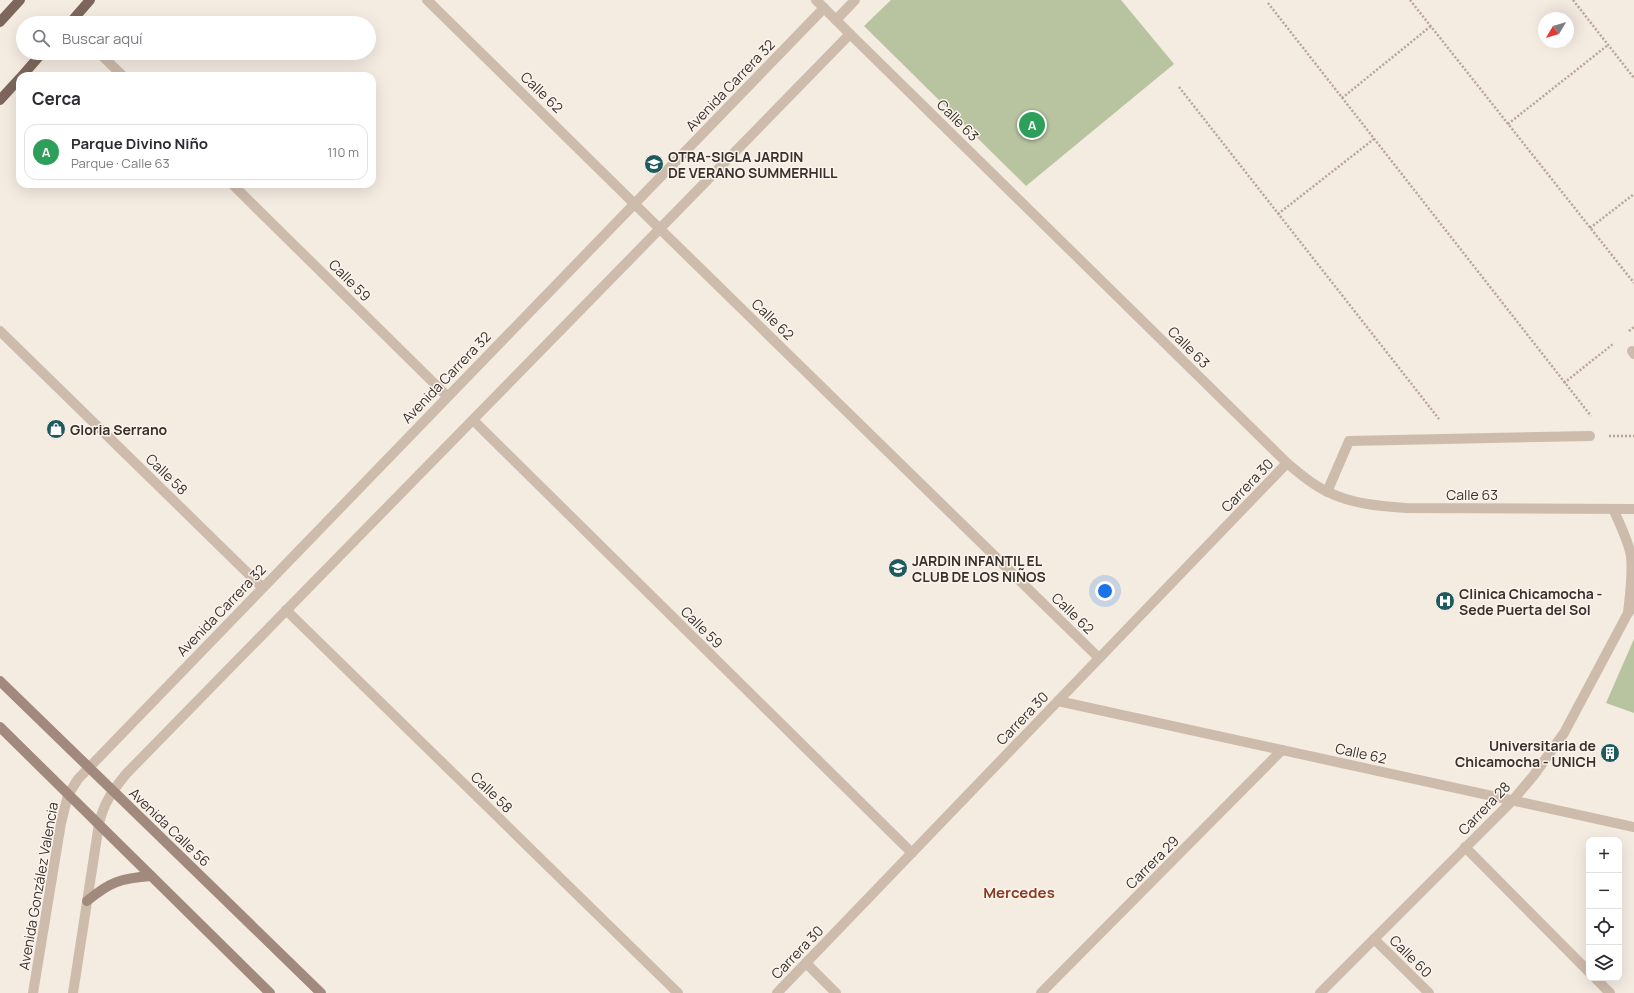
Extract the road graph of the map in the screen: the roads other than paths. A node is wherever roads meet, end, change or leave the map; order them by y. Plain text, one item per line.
1 (20, 0) edge
2 (90, 0) edge
3 (427, 0) edge
4 (816, 0) edge
5 (855, 0) edge
6 (824, 8) junction
7 (76, 16) edge
8 (836, 20) junction
9 (0, 22) edge
10 (850, 34) junction
11 (36, 60) edge
12 (106, 60) edge
13 (25, 72) edge
14 (119, 72) edge
15 (16, 82) edge
16 (0, 100) edge
17 (236, 188) edge
18 (634, 203) junction
19 (660, 229) junction
20 (0, 331) edge
21 (448, 396) junction
22 (473, 420) junction
23 (1590, 436) road end
24 (1287, 463) junction
25 (1327, 492) junction
26 (1613, 509) junction
27 (1634, 509) edge
28 (262, 587) junction
29 (1631, 609) edge
30 (286, 610) junction
31 (1099, 658) junction
32 (0, 681) edge
33 (1058, 701) junction
34 (0, 727) edge
35 (1282, 750) junction
36 (88, 767) junction
37 (112, 790) junction
38 (68, 795) junction
39 (1513, 800) junction
40 (99, 824) junction
41 (1634, 826) edge
42 (1466, 848) junction
43 (912, 853) junction
44 (151, 876) junction
45 (87, 901) junction
46 (1374, 939) junction
47 (806, 963) junction
48 (1586, 969) edge
49 (1598, 981) edge
50 (33, 993) edge
51 (73, 993) edge
52 (270, 993) edge
53 (321, 993) edge
54 (678, 993) edge
55 (777, 993) edge
56 (836, 993) edge
57 (1041, 993) edge
58 (1320, 993) edge
59 (1429, 993) edge
60 (1610, 993) edge

1 - 9 main road
2 - 7 main road
3 - 18 street, Calle 62
4 - 6 street, Calle 63
5 - 8 street
6 - 8 street, Calle 63
6 - 18 street, Avenida Carrera 32
8 - 10 street, Calle 63
10 - 19 street
10 - 24 street, Calle 63
11 - 13 main road
12 - 14 street
15 - 16 main road
17 - 21 street, Calle 59
18 - 19 street, Calle 62
18 - 21 street, Avenida Carrera 32
19 - 22 street
19 - 31 street, Calle 62
20 - 28 street, Calle 58
21 - 28 street, Avenida Carrera 32
22 - 30 street
22 - 43 street, Calle 59
23 - 25 street
24 - 25 street, Calle 63
24 - 31 street, Carrera 30
25 - 26 street, Calle 63
26 - 27 street, Calle 63
26 - 29 street, Carrera 28
28 - 36 street, Avenida Carrera 32
29 - 39 street, Carrera 28
30 - 37 street
30 - 54 street, Calle 58
31 - 33 street, Carrera 30
32 - 36 main road, Avenida Calle 56
33 - 35 street, Calle 62
33 - 43 street, Carrera 30
34 - 38 main road
35 - 39 street, Calle 62
35 - 57 street, Carrera 29
36 - 37 main road, Avenida Calle 56
36 - 38 street, Avenida González Valencia
37 - 40 street
37 - 53 main road, Avenida Calle 56
38 - 40 main road
38 - 50 street, Avenida González Valencia
39 - 41 street, Calle 62
39 - 42 street, Carrera 28
40 - 44 main road
40 - 45 street
42 - 46 street, Carrera 28
42 - 48 street
43 - 47 street, Carrera 30
44 - 45 main road
44 - 52 main road
45 - 51 street
46 - 58 street, Carrera 28
46 - 59 street, Calle 60
47 - 55 street, Carrera 30
47 - 56 street
49 - 60 street

